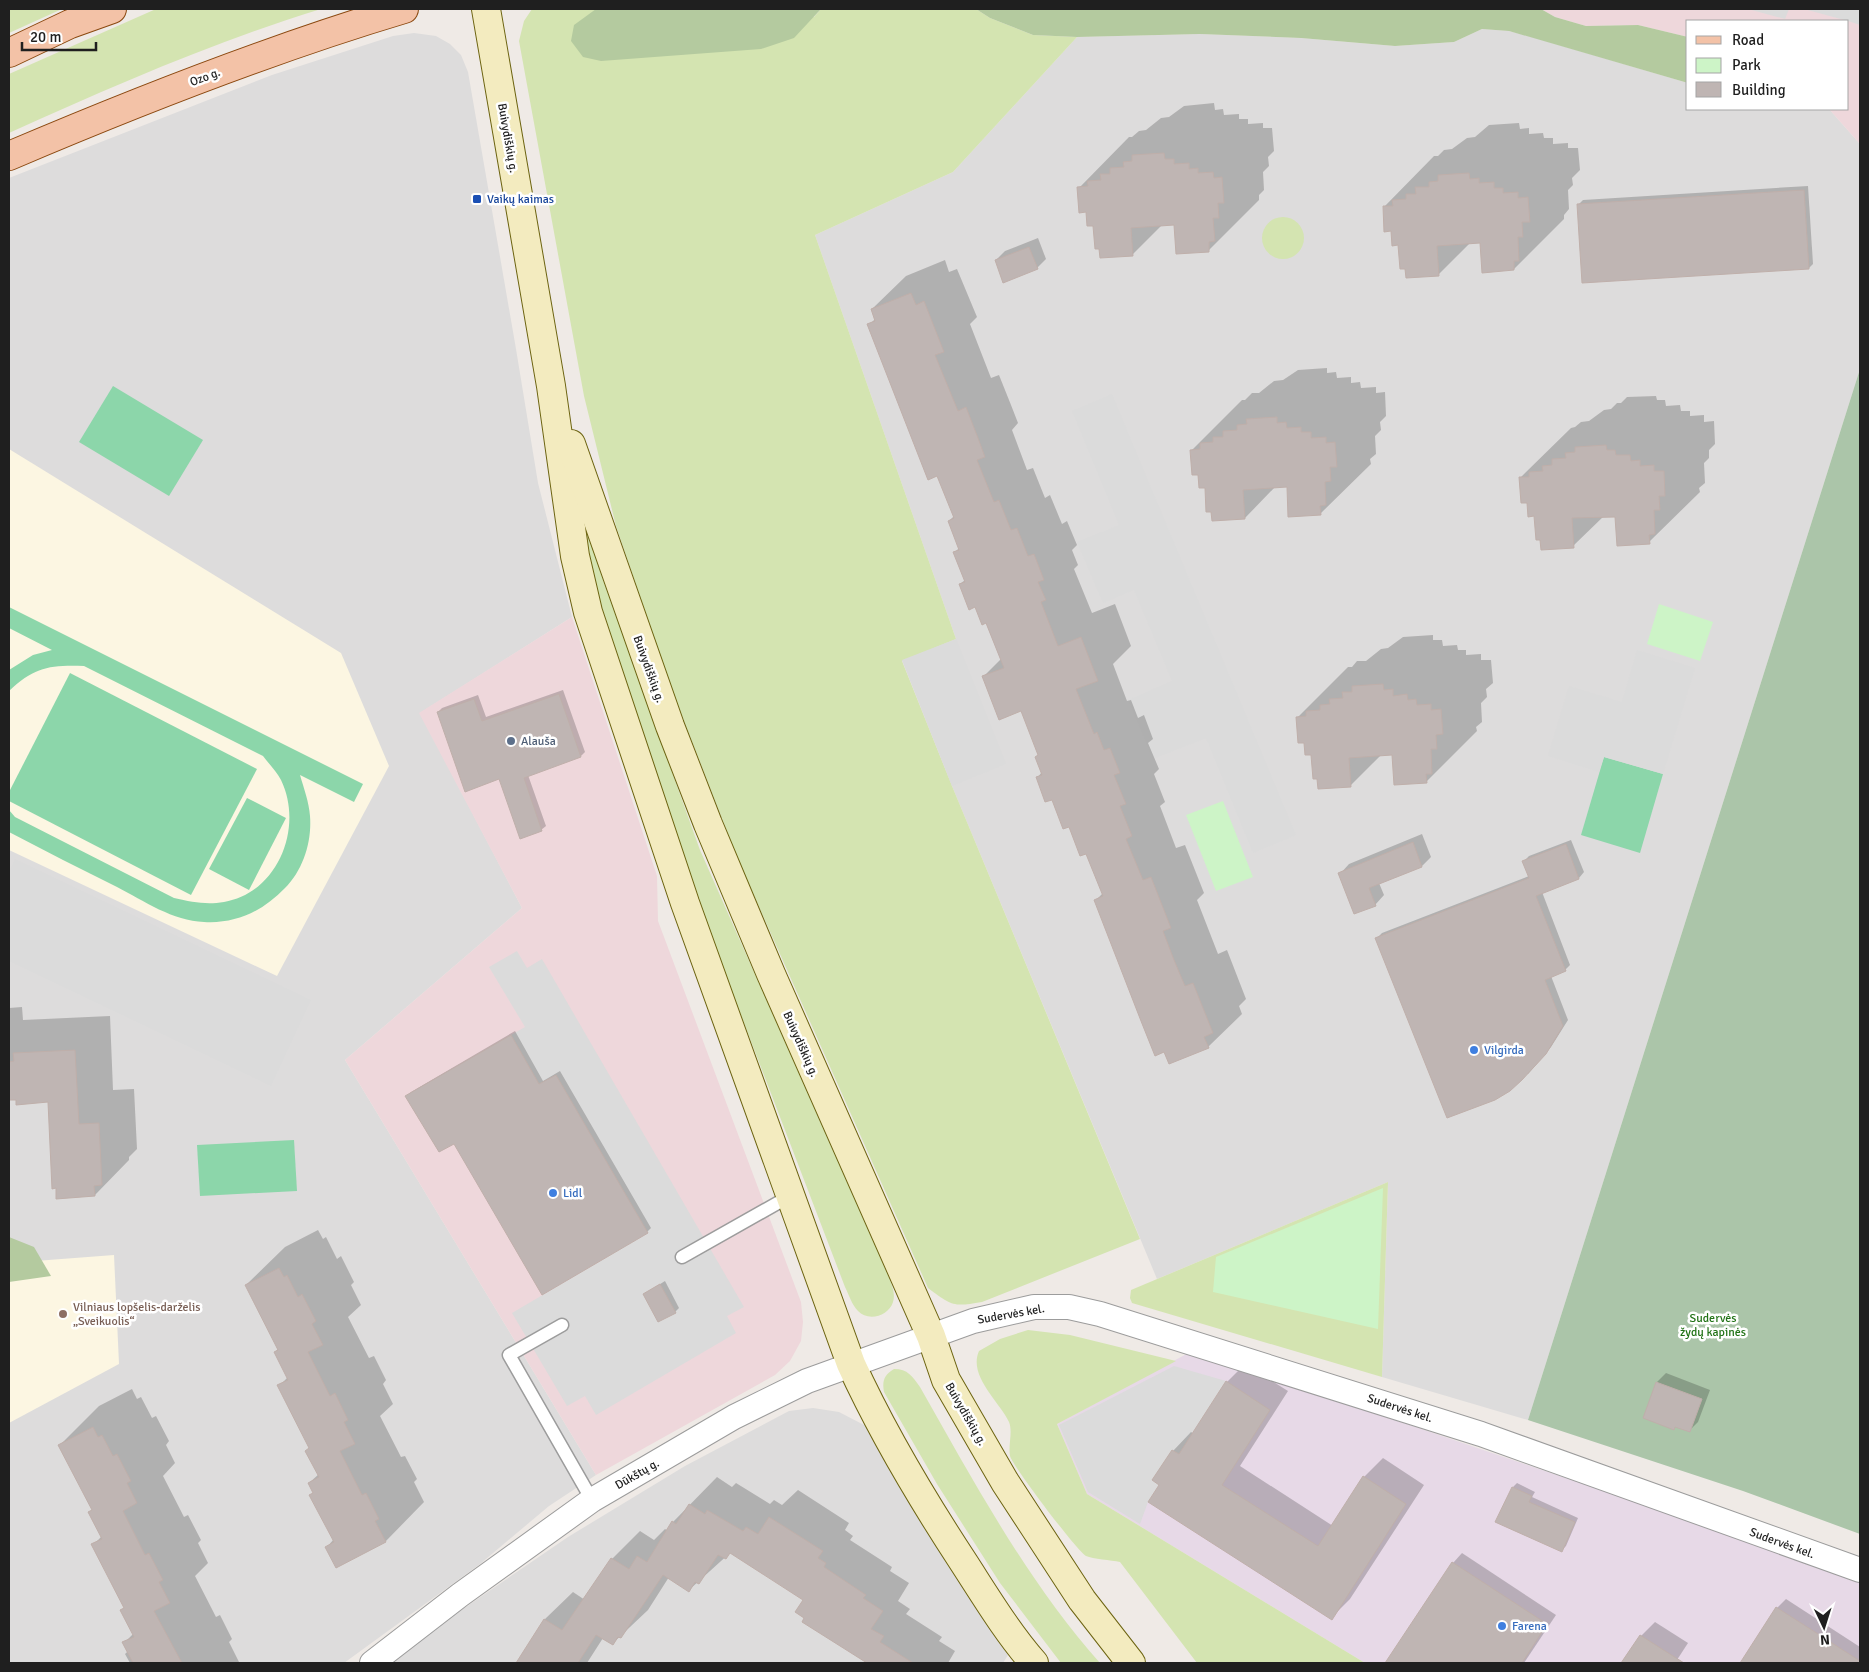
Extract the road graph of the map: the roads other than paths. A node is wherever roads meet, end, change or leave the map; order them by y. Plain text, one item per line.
1 (112, 9) edge
2 (404, 9) edge
3 (486, 9) edge
4 (9, 53) edge
5 (9, 156) edge
6 (551, 386) junction
7 (790, 1196) junction
8 (682, 1257) dead end
9 (562, 1325) dead end
10 (931, 1336) junction
11 (851, 1364) junction
12 (592, 1500) junction
13 (1860, 1570) edge
14 (372, 1663) edge
15 (1034, 1663) edge
16 (1131, 1663) edge

1 - 4 main road
2 - 5 main road, Ozo g.
3 - 6 main road, Buivydiškių g.
6 - 7 main road, Buivydiškių g.
6 - 10 main road, Buivydiškių g.
7 - 8 lane
7 - 11 main road, Buivydiškių g.
9 - 12 lane
10 - 11 street, Dūkštų g.
10 - 13 street, Sudervės kel.
10 - 16 main road, Buivydiškių g.
11 - 12 street, Dūkštų g.
11 - 15 main road, Buivydiškių g.
12 - 14 street, Dūkštų g.

